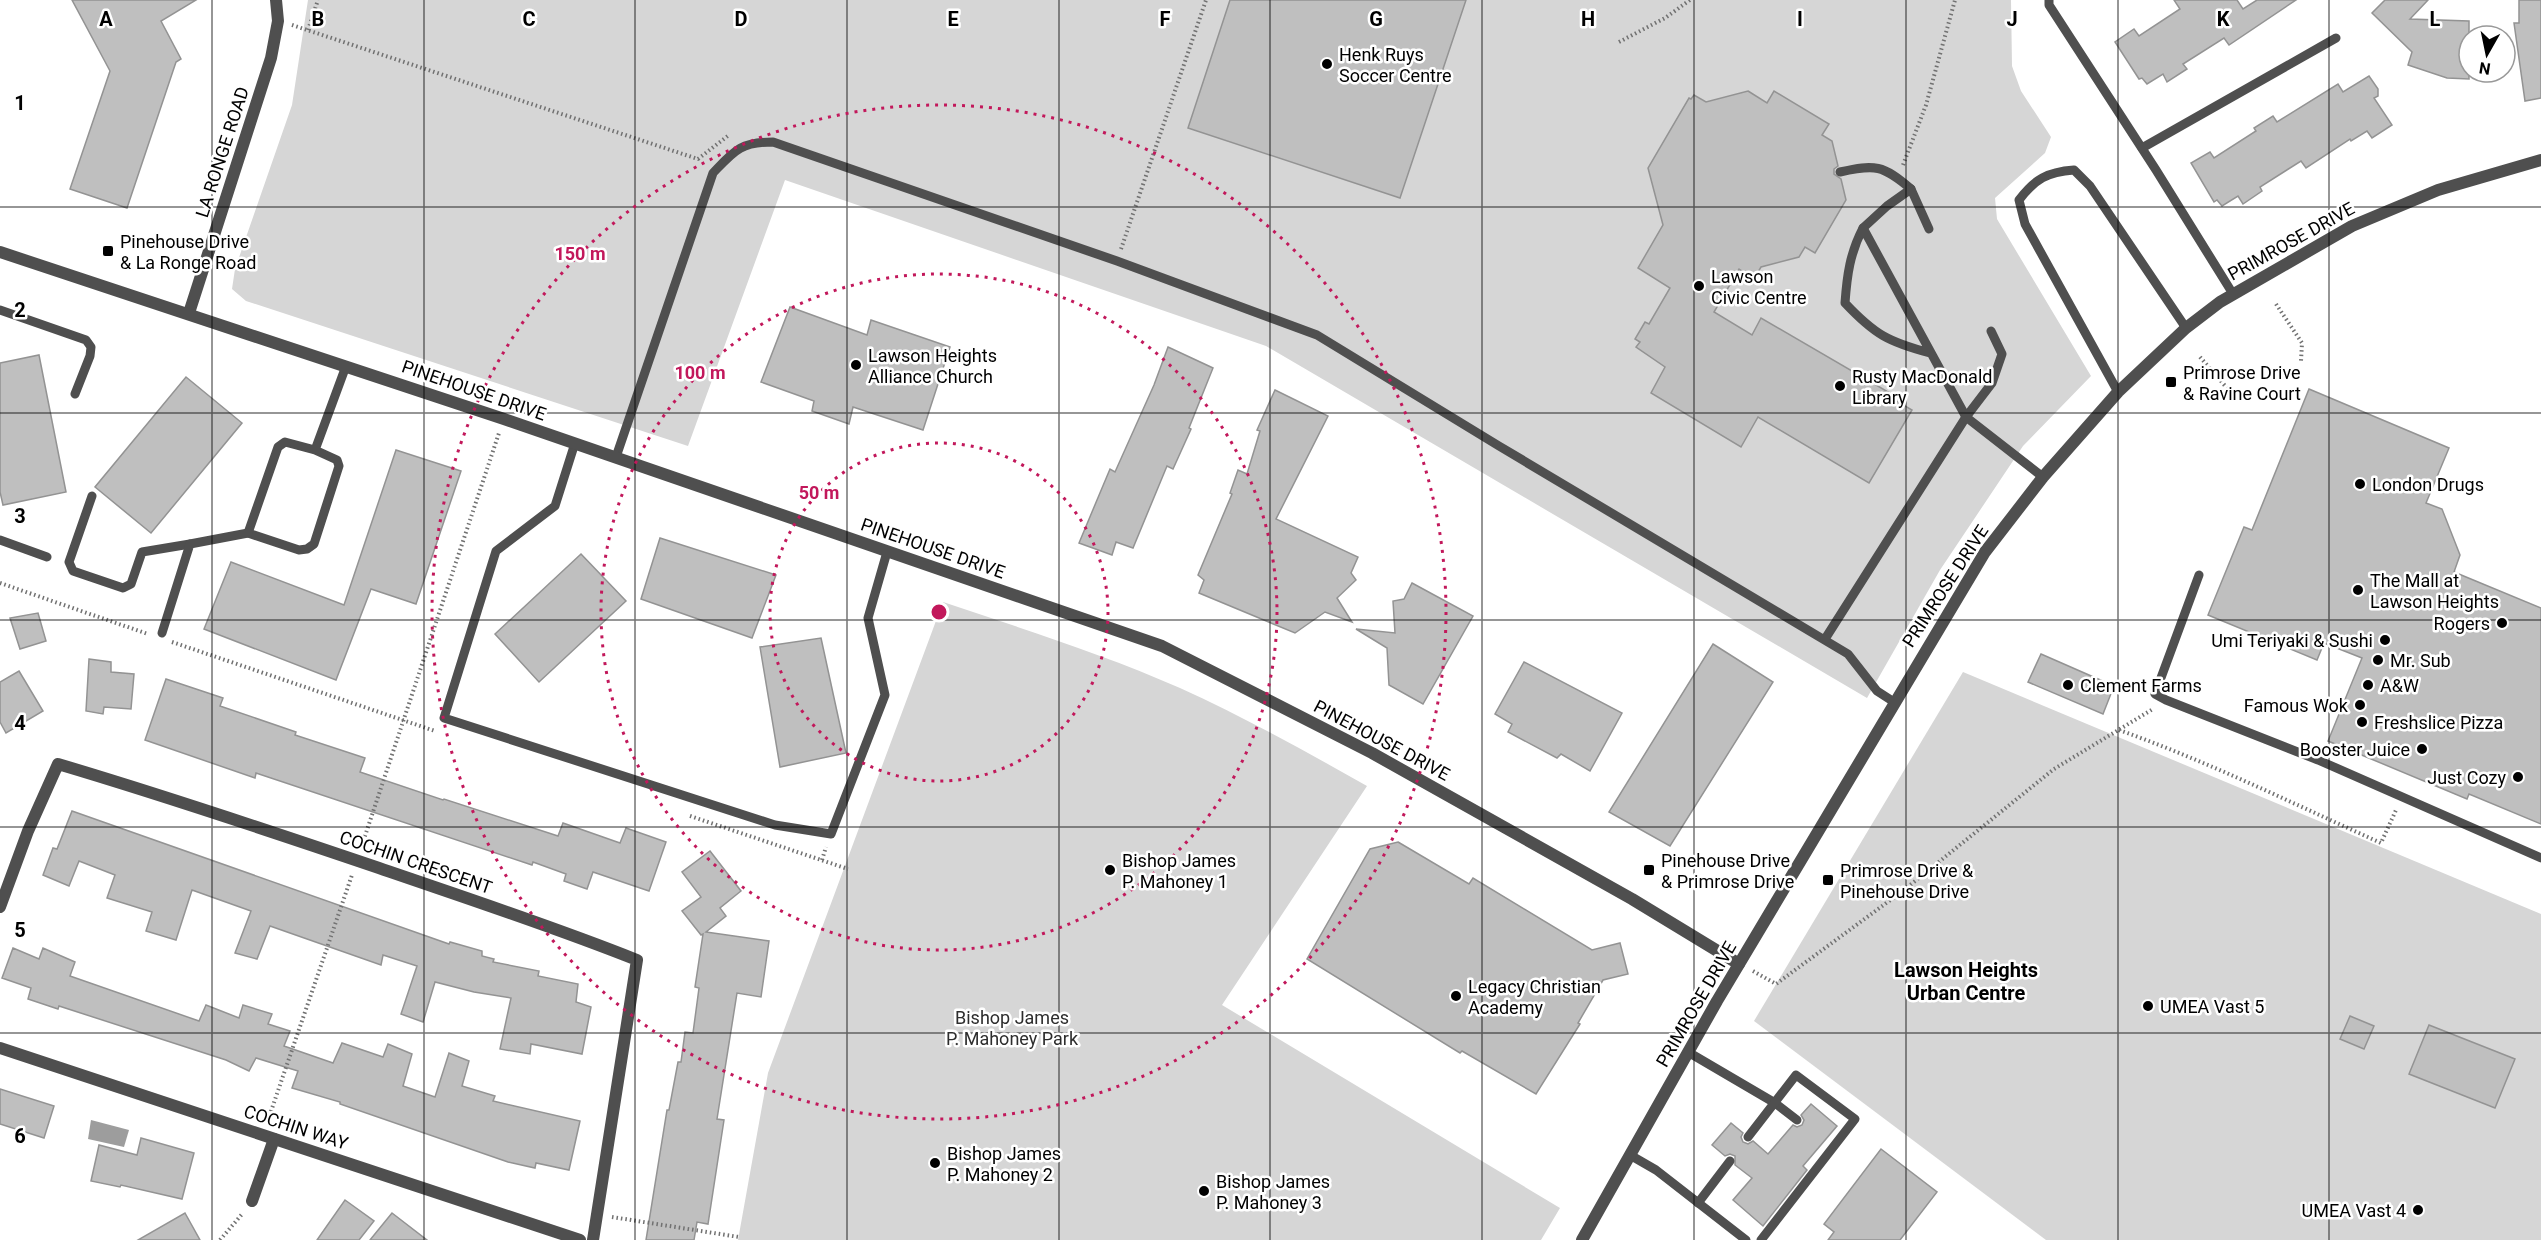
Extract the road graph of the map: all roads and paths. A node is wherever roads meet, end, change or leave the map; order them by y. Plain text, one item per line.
1 (276, 0) edge
2 (318, 0) edge
3 (1206, 0) edge
4 (1690, 0) edge
5 (1955, 0) edge
6 (2049, 0) edge
7 (278, 21) junction
8 (308, 30) junction
9 (2336, 38) dead end
10 (1619, 42) dead end
11 (733, 133) dead end
12 (2142, 148) junction
13 (2541, 160) edge
14 (1840, 172) dead end
15 (1894, 174) junction
16 (1911, 189) junction
17 (1863, 228) junction
18 (1929, 229) dead end
19 (0, 252) edge
20 (1117, 261) junction
21 (2233, 294) junction
22 (2276, 304) dead end
23 (0, 310) edge
24 (189, 314) junction
25 (2186, 328) junction
26 (1991, 331) dead end
27 (1930, 353) junction
28 (2200, 357) dead end
29 (2301, 361) dead end
30 (346, 366) junction
31 (2118, 392) junction
32 (75, 394) dead end
33 (2233, 395) dead end
34 (1966, 417) junction
35 (504, 419) junction
36 (575, 443) junction
37 (315, 450) junction
38 (616, 457) junction
39 (2043, 477) junction
40 (92, 496) dead end
41 (248, 533) junction
42 (0, 540) edge
43 (190, 544) junction
44 (887, 552) junction
45 (47, 557) dead end
46 (2199, 575) dead end
47 (0, 583) edge
48 (162, 637) junction
49 (1825, 639) junction
50 (2166, 700) junction
51 (1894, 702) junction
52 (402, 720) junction
53 (2118, 730) junction
54 (436, 732) dead end
55 (2401, 798) junction
56 (686, 815) dead end
57 (2541, 858) edge
58 (357, 861) junction
59 (848, 869) dead end
60 (0, 907) edge
61 (1739, 964) junction
62 (1767, 979) dead end
63 (0, 1048) edge
64 (1688, 1052) junction
65 (1775, 1103) junction
66 (271, 1113) dead end
67 (1797, 1120) dead end
68 (1748, 1137) dead end
69 (274, 1139) junction
70 (1630, 1155) junction
71 (1730, 1161) dead end
72 (252, 1201) dead end
73 (1698, 1203) junction
74 (619, 1219) dead end
75 (228, 1232) dead end
76 (739, 1237) dead end
77 (1585, 1239) edge
78 (220, 1240) edge
79 (580, 1240) edge
80 (593, 1240) edge
81 (1746, 1240) edge
82 (1761, 1240) edge

1 - 7 street, LA RONGE ROAD
2 - 8 path
3 - 20 path
4 - 10 path
5 - 15 path
6 - 12 lane
7 - 8 path
7 - 24 street, LA RONGE ROAD
8 - 11 path
9 - 12 lane
12 - 21 lane
13 - 21 street, PRIMROSE DRIVE
14 - 15 lane
15 - 16 lane
16 - 17 lane
16 - 18 lane
17 - 27 lane
17 - 27 lane
19 - 24 street, PINEHOUSE DRIVE
20 - 38 lane
20 - 49 lane
21 - 25 street, PRIMROSE DRIVE
22 - 29 path
23 - 32 lane
24 - 30 street, PINEHOUSE DRIVE
25 - 31 street, PRIMROSE DRIVE
25 - 31 lane
26 - 34 lane
27 - 34 lane
28 - 33 path
30 - 35 street, PINEHOUSE DRIVE
30 - 37 lane
31 - 39 street, PRIMROSE DRIVE
34 - 39 lane
34 - 49 lane
35 - 36 street, PINEHOUSE DRIVE
35 - 52 path
36 - 38 street, PINEHOUSE DRIVE
36 - 44 lane
37 - 41 lane
37 - 41 lane
38 - 44 street, PINEHOUSE DRIVE
39 - 51 street, PRIMROSE DRIVE
40 - 43 lane
41 - 43 lane
42 - 45 lane
43 - 48 lane
44 - 61 street, PINEHOUSE DRIVE
46 - 50 lane
47 - 48 path
48 - 52 path
49 - 51 lane
50 - 53 path
50 - 55 lane
51 - 61 street, PRIMROSE DRIVE
52 - 54 path
52 - 58 path
53 - 55 path
53 - 62 path
55 - 57 lane
56 - 59 path
58 - 60 street, COCHIN CRESCENT
58 - 66 path
58 - 80 street, COCHIN CRESCENT
61 - 64 street, PRIMROSE DRIVE
63 - 69 street, COCHIN WAY
64 - 65 lane
64 - 70 street, PRIMROSE DRIVE
65 - 67 lane
65 - 68 lane
65 - 82 lane
69 - 72 street
69 - 79 street, COCHIN WAY
70 - 73 lane
70 - 77 street, PRIMROSE DRIVE
71 - 73 lane
73 - 81 lane
74 - 76 path
75 - 78 path

